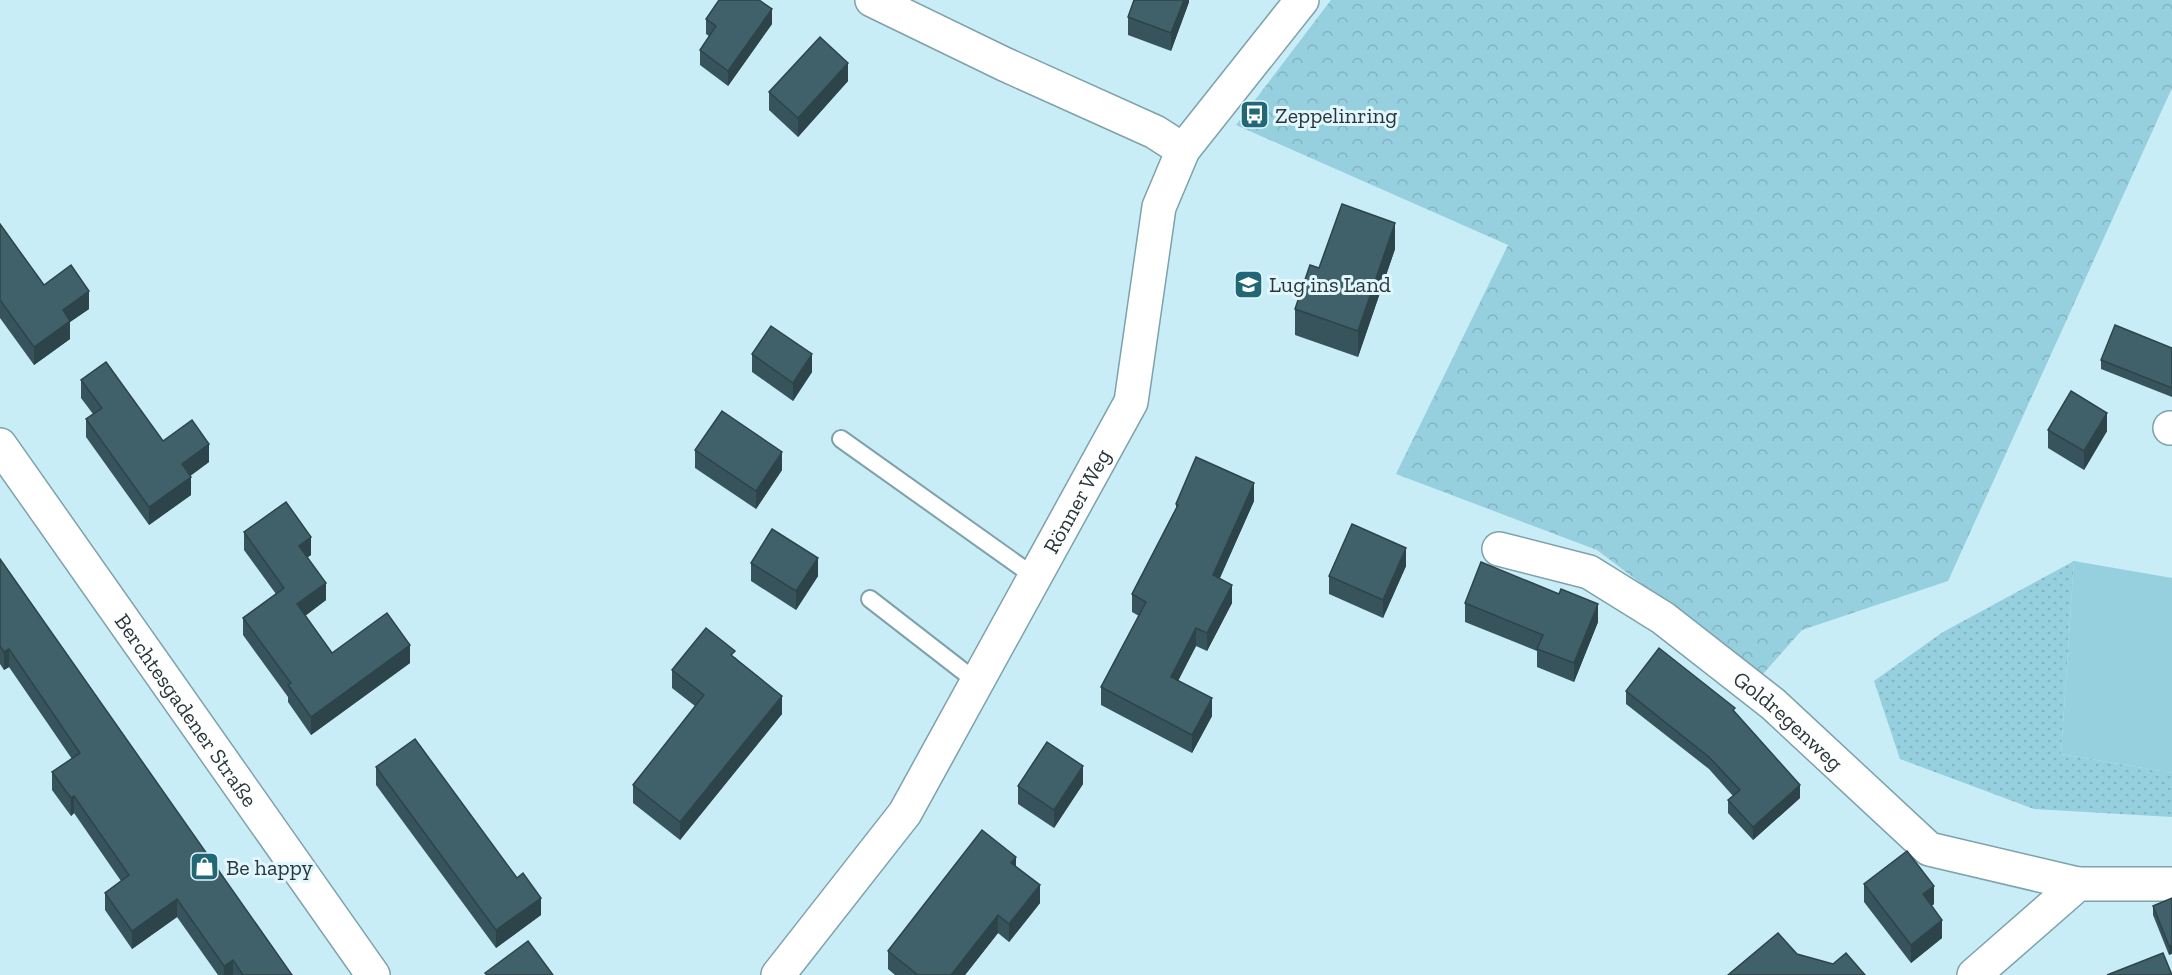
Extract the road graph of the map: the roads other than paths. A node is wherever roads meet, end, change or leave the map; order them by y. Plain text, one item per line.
1 (872, 0) edge
2 (1302, 0) edge
3 (1183, 150) junction
4 (841, 439) dead end
5 (0, 445) edge
6 (1499, 549) dead end
7 (1035, 577) junction
8 (870, 599) dead end
9 (977, 682) junction
10 (2078, 884) junction
11 (2172, 884) edge
12 (373, 975) edge
13 (778, 975) edge
14 (1974, 975) edge

1 - 3 street
2 - 3 street, Rönner Weg
3 - 7 street, Rönner Weg
4 - 7 lane
5 - 12 street, Berchtesgadener Straße
6 - 10 street, Goldregenweg
7 - 9 street, Rönner Weg
8 - 9 lane
9 - 13 street, Rönner Weg
10 - 11 street, Goldregenweg
10 - 14 street

